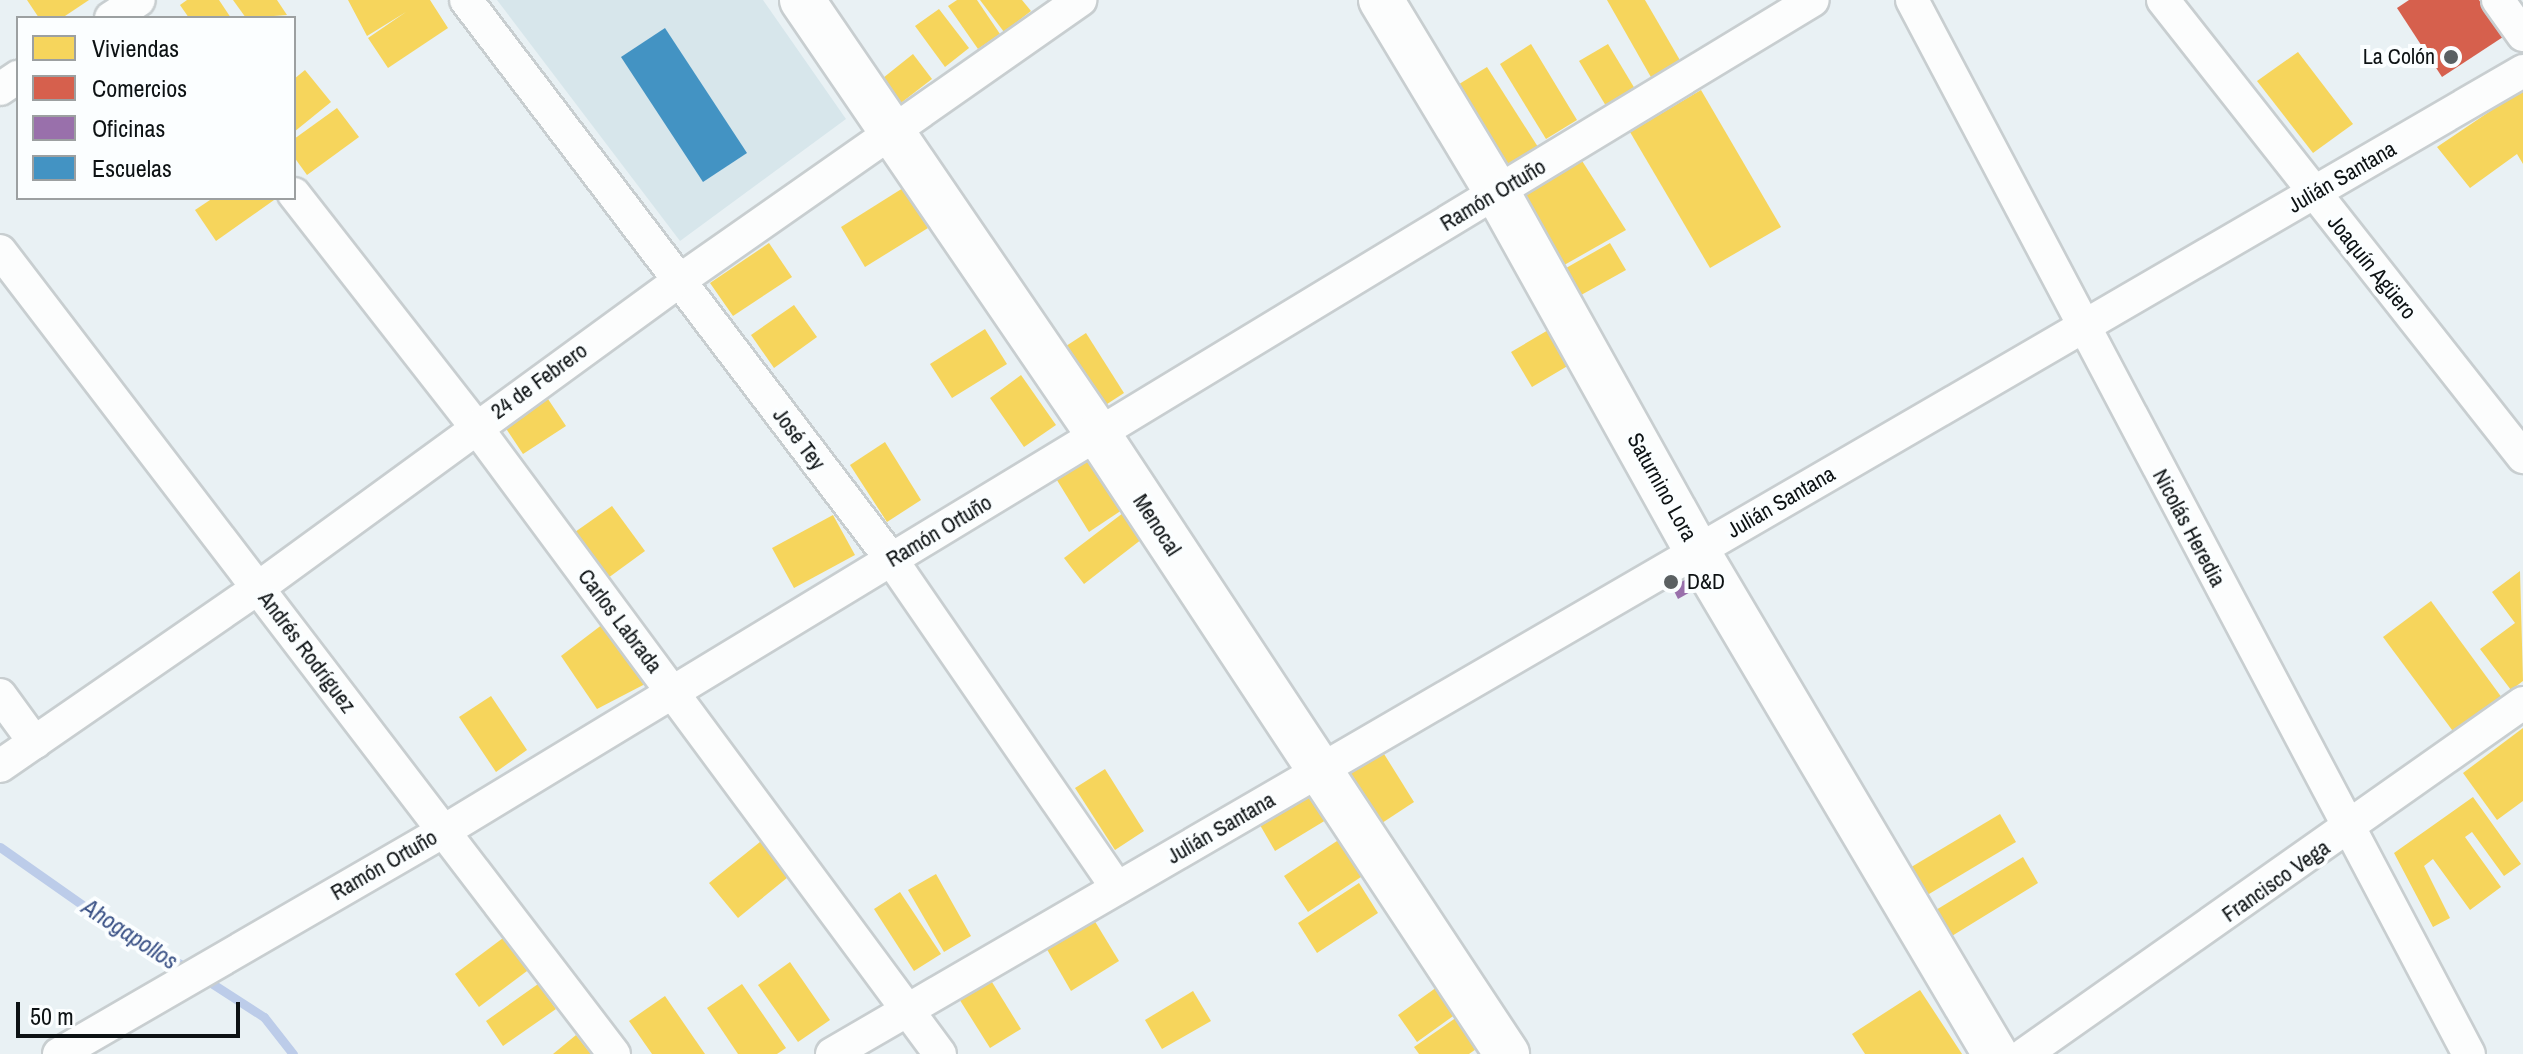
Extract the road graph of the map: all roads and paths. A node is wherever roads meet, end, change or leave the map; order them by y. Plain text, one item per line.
1 (141, 0) edge
2 (466, 0) edge
3 (802, 0) edge
4 (1080, 0) edge
5 (1381, 0) edge
6 (1813, 0) edge
7 (1912, 0) edge
8 (2163, 0) edge
9 (2498, 0) edge
10 (114, 16) edge
11 (155, 16) edge
12 (2523, 35) edge
13 (2523, 71) edge
14 (892, 130) junction
15 (1497, 192) junction
16 (2313, 193) junction
17 (296, 197) edge
18 (0, 251) edge
19 (679, 281) junction
20 (2083, 327) junction
21 (476, 427) junction
22 (1098, 434) junction
23 (2523, 457) edge
24 (1697, 551) junction
25 (891, 559) junction
26 (258, 588) junction
27 (673, 692) junction
28 (0, 695) edge
29 (2523, 703) edge
30 (35, 743) junction
31 (0, 766) edge
32 (1318, 771) junction
33 (2349, 830) junction
34 (444, 831) junction
35 (1117, 888) junction
36 (906, 1011) junction
37 (59, 1054) edge
38 (614, 1054) edge
39 (832, 1054) edge
40 (940, 1054) edge
41 (1507, 1054) edge
42 (1995, 1054) edge
43 (2025, 1054) edge
44 (2469, 1054) edge

1 - 10 street
1 - 11 street
2 - 19 street, José Tey
3 - 14 street, Menocal
4 - 14 street, 24 de Febrero
5 - 15 street, Saturnino Lora
6 - 15 street, Ramón Ortuño
7 - 20 street, Nicolás Heredia
8 - 16 street, Joaquín Agüero
9 - 12 street
13 - 16 street, Julián Santana
14 - 19 street, 24 de Febrero
14 - 22 street, Menocal
15 - 22 street, Ramón Ortuño
15 - 24 street, Saturnino Lora
16 - 20 street, Julián Santana
16 - 23 street, Joaquín Agüero
17 - 21 street, Carlos Labrada
18 - 26 street, Andrés Rodríguez
19 - 21 street, 24 de Febrero
19 - 25 street, José Tey
20 - 24 street, Julián Santana
20 - 33 street, Nicolás Heredia
21 - 26 street, 24 de Febrero
21 - 27 street, Carlos Labrada
22 - 25 street, Ramón Ortuño
22 - 32 street, Menocal
24 - 32 street, Julián Santana
24 - 42 street, Saturnino Lora
25 - 27 street, Ramón Ortuño
25 - 35 street, José Tey
26 - 30 street, 24 de Febrero
26 - 34 street, Andrés Rodríguez
27 - 34 street, Ramón Ortuño
27 - 36 street, Carlos Labrada
28 - 30 street
29 - 33 street, Francisco Vega
30 - 31 street, 24 de Febrero
32 - 35 street, Julián Santana
32 - 41 street, Menocal
33 - 43 street, Francisco Vega
33 - 44 street, Nicolás Heredia
34 - 37 street, Ramón Ortuño
34 - 38 street, Andrés Rodríguez
35 - 36 street, Julián Santana
36 - 39 street, Julián Santana
36 - 40 street, Carlos Labrada

